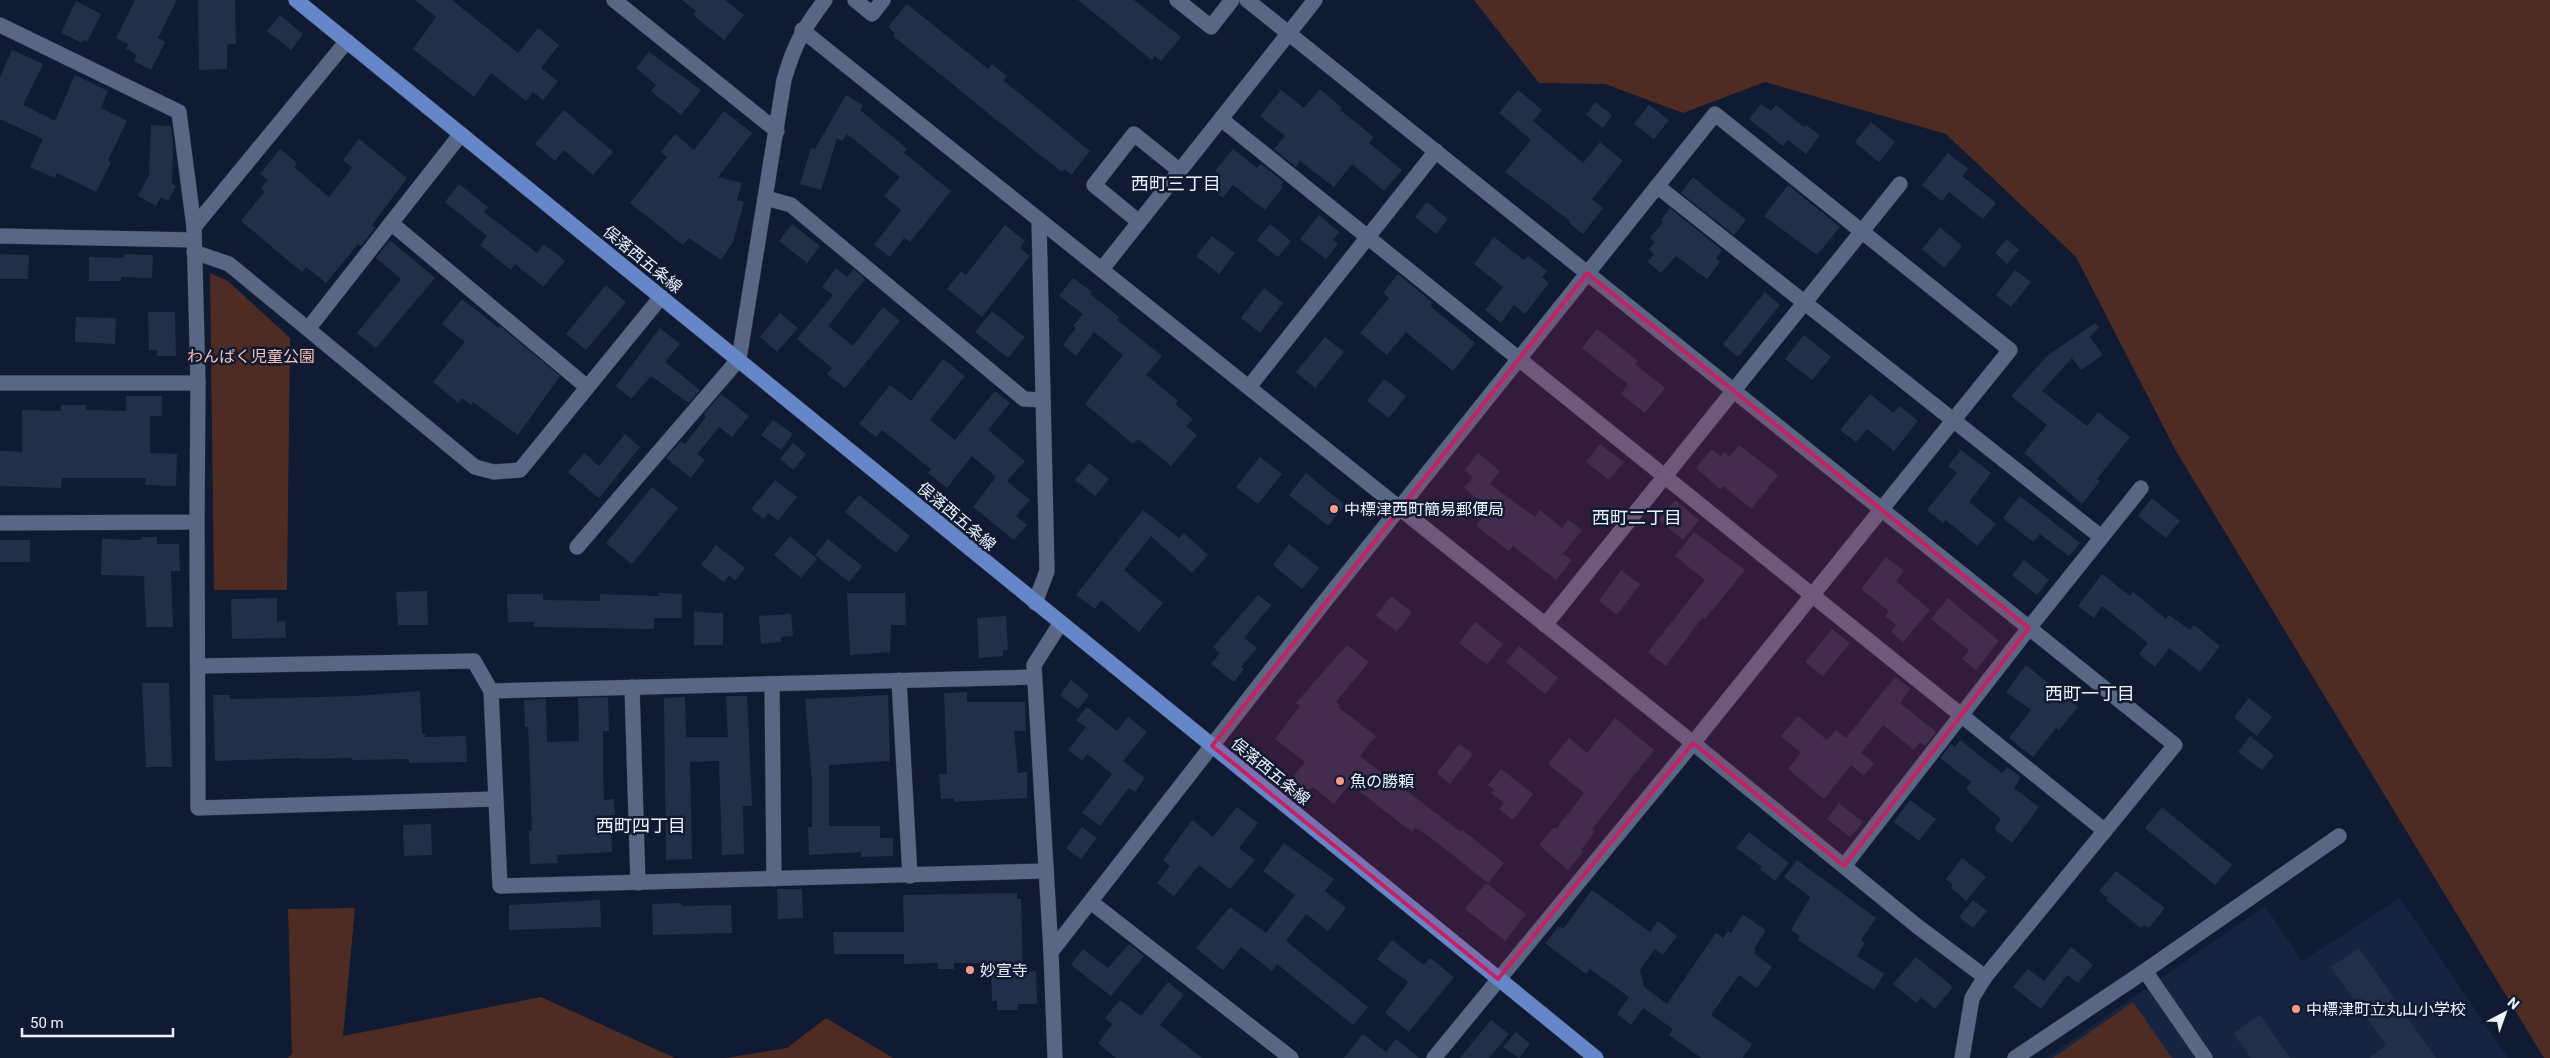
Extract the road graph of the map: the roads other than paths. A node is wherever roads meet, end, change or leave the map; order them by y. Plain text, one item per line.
1 (296, 0) edge
2 (614, 0) edge
3 (825, 0) edge
4 (855, 0) edge
5 (883, 0) edge
6 (1177, 0) edge
7 (1232, 0) edge
8 (1247, 0) edge
9 (1315, 0) edge
10 (0, 25) edge
11 (802, 30) junction
12 (1289, 34) junction
13 (347, 41) junction
14 (1221, 119) junction
15 (777, 131) junction
16 (461, 134) junction
17 (1436, 151) junction
18 (1180, 171) junction
19 (1900, 184) dead end
20 (1657, 186) junction
21 (766, 198) junction
22 (1039, 220) junction
23 (1139, 222) junction
24 (391, 223) junction
25 (1862, 232) junction
26 (0, 236) edge
27 (1368, 237) junction
28 (194, 240) junction
29 (1102, 269) junction
30 (1587, 274) junction
31 (661, 297) junction
32 (1805, 303) junction
33 (308, 329) junction
34 (739, 359) junction
35 (1518, 360) junction
36 (198, 383) junction
37 (0, 384) edge
38 (587, 387) junction
39 (1250, 388) junction
40 (1734, 391) junction
41 (1043, 400) junction
42 (1953, 420) junction
43 (1665, 476) junction
44 (2141, 488) dead end
45 (1400, 508) junction
46 (1880, 509) junction
47 (197, 522) junction
48 (0, 523) edge
49 (2101, 538) junction
50 (577, 547) dead end
51 (1810, 596) junction
52 (1035, 603) junction
53 (1060, 624) junction
54 (1545, 624) junction
55 (2029, 628) junction
56 (198, 666) junction
57 (1034, 677) junction
58 (899, 680) junction
59 (772, 684) junction
60 (632, 687) junction
61 (490, 691) junction
62 (1960, 716) junction
63 (1693, 743) junction
64 (1212, 746) junction
65 (495, 799) junction
66 (2105, 831) junction
67 (2339, 836) dead end
68 (1844, 866) junction
69 (1046, 871) junction
70 (910, 876) junction
71 (774, 879) junction
72 (638, 883) junction
73 (1091, 902) junction
74 (1051, 952) junction
75 (2145, 971) junction
76 (1985, 977) junction
77 (1498, 978) junction
78 (1055, 1058) edge
79 (1291, 1058) edge
80 (1434, 1058) edge
81 (1596, 1058) edge
82 (1962, 1058) edge
83 (2015, 1058) edge
84 (2205, 1058) edge

1 - 13 main road, 俣落西五条線
2 - 15 street
3 - 11 street
4 - 5 street
6 - 7 street
8 - 12 street
9 - 12 street
10 - 28 street
11 - 15 street
11 - 22 street
12 - 14 street
12 - 17 street
13 - 16 main road, 俣落西五条線
13 - 28 street
14 - 18 street
14 - 27 street
15 - 21 street
16 - 24 street
16 - 31 main road, 俣落西五条線
17 - 27 street
17 - 30 street
18 - 23 street
18 - 23 street
19 - 25 street
20 - 25 street
20 - 30 street
20 - 32 street
21 - 34 street
21 - 41 street
22 - 29 street
22 - 41 street
23 - 29 street
24 - 33 street
24 - 38 street
25 - 32 street
25 - 42 street
26 - 28 street
27 - 35 street
27 - 39 street
28 - 33 street
28 - 36 street
29 - 39 street
30 - 35 street
30 - 40 street
31 - 34 main road, 俣落西五条線
31 - 38 street
32 - 40 street
32 - 42 street
33 - 38 street
34 - 50 street
34 - 52 main road, 俣落西五条線
35 - 43 street
35 - 45 street
36 - 37 street
36 - 47 street
39 - 45 street
40 - 43 street
40 - 46 street
41 - 52 street
42 - 46 street
42 - 49 street
43 - 51 street
43 - 54 street
44 - 49 street
45 - 54 street
45 - 64 street
46 - 51 street
46 - 55 street
47 - 48 street
47 - 56 street
49 - 55 street
51 - 62 street
51 - 63 street
52 - 53 main road, 俣落西五条線
53 - 57 street
53 - 64 main road, 俣落西五条線
54 - 63 street
55 - 62 street
55 - 66 street
56 - 61 street
56 - 65 street
57 - 58 street
57 - 69 street
58 - 59 street
58 - 70 street
59 - 60 street
59 - 71 street
60 - 61 street
60 - 72 street
61 - 65 street
62 - 66 street
62 - 68 street
63 - 68 street
63 - 77 street
64 - 73 street
64 - 77 main road, 俣落西五条線
65 - 72 street
66 - 76 street
67 - 75 street
68 - 76 street
69 - 70 street
69 - 74 street
70 - 71 street
71 - 72 street
73 - 74 street
73 - 79 street
74 - 78 street
75 - 83 street
75 - 84 street
76 - 82 street
77 - 80 street
77 - 81 main road, 俣落西五条線

